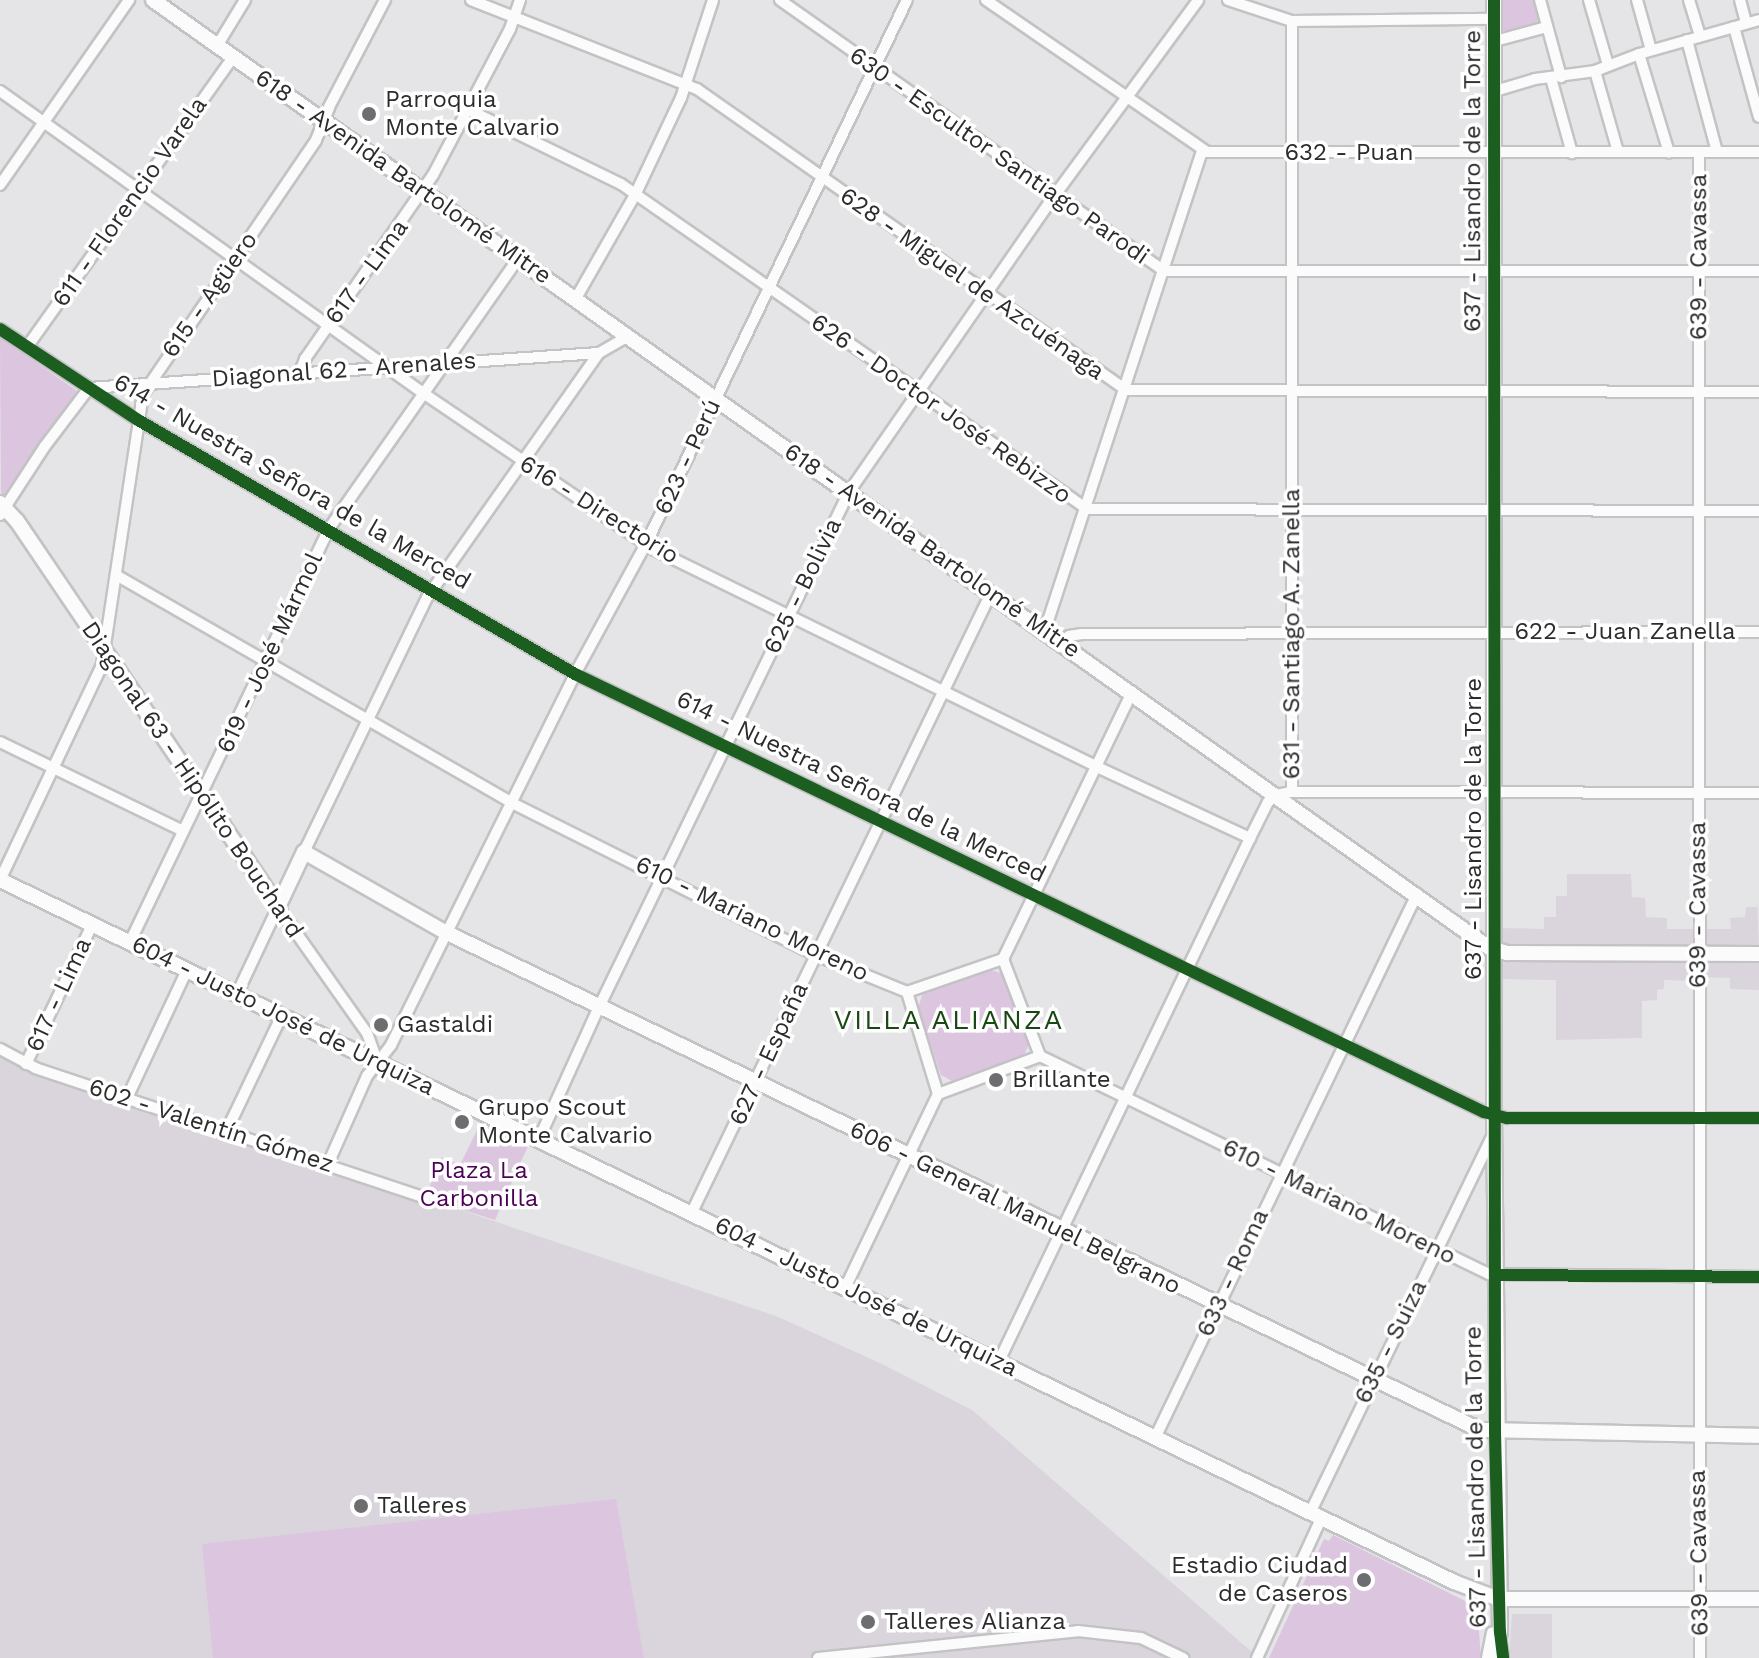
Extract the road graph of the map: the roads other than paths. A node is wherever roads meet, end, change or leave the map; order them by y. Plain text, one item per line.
1 (129, 0) edge
2 (153, 0) edge
3 (245, 0) edge
4 (385, 0) edge
5 (471, 0) edge
6 (520, 0) edge
7 (713, 0) edge
8 (780, 0) edge
9 (907, 0) edge
10 (986, 0) edge
11 (1198, 0) edge
12 (1228, 0) edge
13 (1494, 0) edge
14 (1540, 0) edge
15 (1589, 0) edge
16 (1637, 0) edge
17 (1689, 0) edge
18 (1740, 0) edge
19 (1246, 3) edge
20 (515, 16) junction
21 (1495, 19) junction
22 (1759, 20) edge
23 (1292, 21) junction
24 (1746, 23) junction
25 (1547, 27) junction
26 (1734, 27) junction
27 (1700, 36) junction
28 (1687, 40) junction
29 (1495, 41) junction
30 (217, 46) junction
31 (1651, 50) junction
32 (1639, 54) junction
33 (233, 57) junction
34 (1608, 65) junction
35 (876, 68) junction
36 (1595, 71) junction
37 (1556, 78) junction
38 (687, 84) junction
39 (0, 91) edge
40 (1495, 91) junction
41 (1125, 98) junction
42 (469, 110) junction
43 (1759, 117) edge
44 (326, 120) junction
45 (44, 123) junction
46 (1202, 151) junction
47 (1618, 152) junction
48 (1717, 152) junction
49 (1759, 152) edge
50 (1293, 153) junction
51 (1495, 153) junction
52 (1572, 153) junction
53 (1669, 153) junction
54 (1699, 153) junction
55 (823, 178) junction
56 (0, 185) edge
57 (137, 190) junction
58 (424, 191) junction
59 (636, 193) junction
60 (1055, 195) junction
61 (235, 259) junction
62 (518, 259) junction
63 (1164, 271) junction
64 (1495, 271) junction
65 (1698, 271) junction
66 (1759, 271) edge
67 (1293, 273) junction
68 (769, 289) junction
69 (987, 294) junction
70 (575, 300) junction
71 (329, 325) junction
72 (0, 329) edge
73 (629, 336) junction
74 (27, 347) junction
75 (599, 353) junction
76 (447, 361) junction
77 (387, 366) junction
78 (300, 372) junction
79 (147, 385) junction
80 (89, 388) junction
81 (1126, 390) junction
82 (1292, 391) junction
83 (1496, 392) junction
84 (1699, 392) junction
85 (1759, 392) edge
86 (423, 393) junction
87 (917, 393) junction
88 (716, 398) junction
89 (138, 420) junction
90 (521, 462) junction
91 (849, 492) junction
92 (1, 508) edge
93 (1087, 509) junction
94 (1496, 511) junction
95 (1697, 511) junction
96 (1759, 511) edge
97 (1292, 512) junction
98 (328, 530) junction
99 (646, 544) junction
100 (116, 575) junction
101 (432, 589) junction
102 (991, 593) junction
103 (789, 614) junction
104 (1045, 630) junction
105 (1292, 632) junction
106 (1495, 632) junction
107 (1759, 632) edge
108 (1698, 633) junction
109 (1063, 643) junction
110 (105, 653) junction
111 (266, 660) junction
112 (575, 674) junction
113 (943, 692) junction
114 (1132, 692) junction
115 (368, 720) junction
116 (0, 742) edge
117 (725, 746) junction
118 (52, 767) junction
119 (1097, 767) junction
120 (1292, 792) junction
121 (1496, 793) junction
122 (1698, 793) junction
123 (1759, 793) edge
124 (203, 794) junction
125 (1276, 795) junction
126 (510, 802) junction
127 (882, 820) junction
128 (183, 831) junction
129 (1250, 838) junction
130 (304, 852) junction
131 (662, 877) junction
132 (0, 880) edge
133 (1417, 894) junction
134 (1036, 895) junction
135 (278, 907) junction
136 (92, 925) junction
137 (445, 932) junction
138 (130, 942) junction
139 (1495, 951) junction
140 (1759, 954) edge
141 (816, 955) junction
142 (1698, 955) junction
143 (1003, 959) junction
144 (1190, 969) junction
145 (187, 970) junction
146 (907, 992) junction
147 (237, 994) junction
148 (599, 1007) junction
149 (282, 1015) junction
150 (1345, 1044) junction
151 (0, 1049) edge
152 (1040, 1056) junction
153 (377, 1061) junction
154 (26, 1064) junction
155 (756, 1083) junction
156 (938, 1094) junction
157 (127, 1098) junction
158 (1125, 1099) junction
159 (1494, 1116) junction
160 (1697, 1118) junction
161 (1759, 1118) edge
162 (227, 1130) junction
163 (1495, 1132) junction
164 (539, 1139) junction
165 (908, 1156) junction
166 (328, 1164) junction
167 (1280, 1175) junction
168 (425, 1198) dead end
169 (692, 1212) junction
170 (1062, 1230) junction
171 (1436, 1249) junction
172 (1495, 1275) junction
173 (1698, 1277) junction
174 (1759, 1277) edge
175 (846, 1286) junction
176 (1218, 1306) junction
177 (999, 1361) junction
178 (1373, 1380) junction
179 (1495, 1433) junction
180 (1698, 1436) junction
181 (1759, 1436) edge
182 (1155, 1438) junction
183 (1317, 1514) junction
184 (1454, 1582) junction
185 (1499, 1599) junction
186 (1700, 1599) junction
187 (1759, 1599) edge
188 (1496, 1632) junction
189 (1257, 1657) edge
190 (1495, 1657) edge
191 (818, 1658) edge
192 (1183, 1658) edge
193 (1700, 1658) edge

1 - 45 street
2 - 30 main road, 618 - Avenida Bartolomé Mitre
3 - 30 street
4 - 44 street, 615 - Agüero
5 - 20 street, 628 - Miguel de Azcuénaga
6 - 20 street, 617 - Lima
7 - 38 street
8 - 35 street, 630 - Escultor Santiago Parodi
9 - 35 street, 623 - Perú
10 - 41 street
11 - 41 street, 625 - Bolivia
12 - 19 street
13 - 21 main road, 637 - Lisandro de la Torre
14 - 25 street
15 - 34 street
16 - 31 street
17 - 27 street
18 - 24 street
19 - 23 street
20 - 38 street, 628 - Miguel de Azcuénaga
20 - 42 street, 617 - Lima
21 - 23 street
21 - 29 main road, 637 - Lisandro de la Torre
22 - 24 street
23 - 50 street, 631 - Santiago A. Zanella
24 - 26 street
25 - 29 street
25 - 37 street
26 - 27 street
26 - 43 street
27 - 28 street
28 - 31 street
28 - 48 street
29 - 40 main road, 637 - Lisandro de la Torre
30 - 33 main road, 618 - Avenida Bartolomé Mitre
31 - 32 street
32 - 34 street
32 - 53 street
33 - 44 main road, 618 - Avenida Bartolomé Mitre
33 - 57 street, 611 - Florencio Varela
34 - 36 street
35 - 55 street, 623 - Perú
35 - 60 street, 630 - Escultor Santiago Parodi
36 - 37 street
36 - 47 street
37 - 40 street
37 - 52 street
38 - 55 street, 628 - Miguel de Azcuénaga
38 - 59 street
39 - 45 street, 616 - Directorio
40 - 51 main road, 637 - Lisandro de la Torre
41 - 46 street
41 - 60 street, 625 - Bolivia
42 - 58 street, 617 - Lima
42 - 59 street, 626 - Doctor José Rebizzo
44 - 58 main road, 618 - Avenida Bartolomé Mitre
44 - 61 street, 615 - Agüero
45 - 56 street
45 - 57 street, 616 - Directorio
46 - 50 street, 632 - Puan
46 - 63 street
47 - 52 street, 632 - Puan
47 - 53 street, 632 - Puan
48 - 49 street, 632 - Puan
48 - 54 street, 632 - Puan
50 - 51 street, 632 - Puan
50 - 67 street, 631 - Santiago A. Zanella
51 - 52 street, 632 - Puan
51 - 64 main road, 637 - Lisandro de la Torre
53 - 54 street, 632 - Puan
54 - 65 street, 639 - Cavassa
55 - 68 street, 623 - Perú
55 - 69 street, 628 - Miguel de Azcuénaga
57 - 61 street, 616 - Directorio
57 - 74 street, 611 - Florencio Varela
58 - 62 main road, 618 - Avenida Bartolomé Mitre
58 - 71 street, 617 - Lima
59 - 68 street, 626 - Doctor José Rebizzo
59 - 70 street
60 - 63 street, 630 - Escultor Santiago Parodi
60 - 69 street, 625 - Bolivia
61 - 71 street, 616 - Directorio
61 - 79 street, 615 - Agüero
62 - 70 main road, 618 - Avenida Bartolomé Mitre
62 - 76 street, 619 - José Mármol
63 - 67 street, 630 - Escultor Santiago Parodi
63 - 81 street
64 - 65 street, 630 - Escultor Santiago Parodi
64 - 67 street, 630 - Escultor Santiago Parodi
64 - 83 main road, 637 - Lisandro de la Torre
65 - 66 street, 630 - Escultor Santiago Parodi
65 - 84 street, 639 - Cavassa
67 - 82 street, 631 - Santiago A. Zanella
68 - 87 street, 626 - Doctor José Rebizzo
68 - 88 street, 623 - Perú
69 - 81 street, 628 - Miguel de Azcuénaga
69 - 87 street, 625 - Bolivia
70 - 73 main road, 618 - Avenida Bartolomé Mitre
71 - 77 street, 616 - Directorio
71 - 78 street, 617 - Lima
72 - 74 street, 614 - Nuestra Señora de la Merced
73 - 75 street
73 - 88 main road, 618 - Avenida Bartolomé Mitre
74 - 80 street, 614 - Nuestra Señora de la Merced
75 - 76 street, Diagonal 62 - Arenales
75 - 90 street
76 - 77 street, Diagonal 62 - Arenales
76 - 86 street, 619 - José Mármol
77 - 78 street, Diagonal 62 - Arenales
77 - 86 street, 616 - Directorio
78 - 79 street, Diagonal 62 - Arenales
79 - 80 street, Diagonal 62 - Arenales
79 - 89 street, 615 - Agüero
80 - 89 street, 614 - Nuestra Señora de la Merced
80 - 92 street
81 - 82 street, 628 - Miguel de Azcuénaga
81 - 93 street
82 - 83 street, 628 - Miguel de Azcuénaga
82 - 97 street, 631 - Santiago A. Zanella
83 - 84 street, 628 - Miguel de Azcuénaga
83 - 94 main road, 637 - Lisandro de la Torre
84 - 85 street, 628 - Miguel de Azcuénaga
84 - 95 street, 639 - Cavassa
86 - 90 street, 616 - Directorio
86 - 98 street, 619 - José Mármol
87 - 91 street, 625 - Bolivia
87 - 93 street, 626 - Doctor José Rebizzo
88 - 91 main road, 618 - Avenida Bartolomé Mitre
88 - 99 street, 623 - Perú
89 - 98 street, 614 - Nuestra Señora de la Merced
89 - 100 street, 615 - Agüero
90 - 99 street, 616 - Directorio
90 - 101 street
91 - 102 main road, 618 - Avenida Bartolomé Mitre
91 - 103 street, 625 - Bolivia
92 - 110 main road, Diagonal 63 - Hipólito Bouchard
93 - 97 street, 626 - Doctor José Rebizzo
93 - 104 street
94 - 95 street, 626 - Doctor José Rebizzo
94 - 97 street, 626 - Doctor José Rebizzo
94 - 106 main road, 637 - Lisandro de la Torre
95 - 96 street, 626 - Doctor José Rebizzo
95 - 108 street, 639 - Cavassa
97 - 105 street, 631 - Santiago A. Zanella
98 - 101 street, 614 - Nuestra Señora de la Merced
98 - 111 street, 619 - José Mármol
99 - 103 street, 616 - Directorio
99 - 112 street, 623 - Perú
100 - 110 street, 615 - Agüero
100 - 111 street, 610 - Mariano Moreno
101 - 112 street, 614 - Nuestra Señora de la Merced
101 - 115 street
102 - 104 main road, 618 - Avenida Bartolomé Mitre
102 - 113 street, 627 - España
103 - 113 street, 616 - Directorio
103 - 117 street, 625 - Bolivia
104 - 109 main road, 618 - Avenida Bartolomé Mitre
105 - 106 street, 622 - Juan Zanella
105 - 109 street, 622 - Juan Zanella
105 - 120 street, 631 - Santiago A. Zanella
106 - 108 street, 622 - Juan Zanella
106 - 121 main road, 637 - Lisandro de la Torre
107 - 108 street, 622 - Juan Zanella
108 - 122 street, 639 - Cavassa
109 - 114 main road, 618 - Avenida Bartolomé Mitre
110 - 118 street, 615 - Agüero
110 - 124 main road, Diagonal 63 - Hipólito Bouchard
111 - 115 street, 610 - Mariano Moreno
111 - 124 street, 619 - José Mármol
112 - 117 street, 614 - Nuestra Señora de la Merced
112 - 126 street, 623 - Perú
113 - 119 street, 616 - Directorio
113 - 127 street, 627 - España
114 - 119 street
114 - 125 main road, 618 - Avenida Bartolomé Mitre
115 - 126 street, 610 - Mariano Moreno
115 - 130 street
116 - 118 street
117 - 127 street, 614 - Nuestra Señora de la Merced
117 - 131 street, 625 - Bolivia
118 - 128 street
118 - 132 street, 615 - Agüero
119 - 129 street, 616 - Directorio
119 - 134 street
120 - 121 street
120 - 125 street, 631 - Santiago A. Zanella
121 - 122 street
121 - 139 main road, 637 - Lisandro de la Torre
122 - 123 street
122 - 142 street, 639 - Cavassa
124 - 128 street, 619 - José Mármol
124 - 135 main road, Diagonal 63 - Hipólito Bouchard
125 - 129 street, 631 - Santiago A. Zanella
125 - 133 main road, 618 - Avenida Bartolomé Mitre
126 - 131 street, 610 - Mariano Moreno
126 - 137 street, 623 - Perú
127 - 134 street, 614 - Nuestra Señora de la Merced
127 - 141 street, 627 - España
128 - 138 street, 619 - José Mármol
129 - 144 street, 631 - Santiago A. Zanella
130 - 135 main road
130 - 137 main road, 606 - General Manuel Belgrano
131 - 141 street, 610 - Mariano Moreno
131 - 148 street, 625 - Bolivia
132 - 136 main road, 604 - Justo José de Urquiza
133 - 139 main road, 618 - Avenida Bartolomé Mitre
133 - 150 street, 633 - Roma
134 - 143 street
134 - 144 street, 614 - Nuestra Señora de la Merced
135 - 147 street
135 - 153 street, Diagonal 63 - Hipólito Bouchard
136 - 138 main road, 604 - Justo José de Urquiza
136 - 154 street, 617 - Lima
137 - 148 main road, 606 - General Manuel Belgrano
137 - 153 street, 623 - Perú
138 - 145 main road, 604 - Justo José de Urquiza
139 - 142 main road
139 - 159 main road, 637 - Lisandro de la Torre
140 - 142 main road
141 - 146 street, 610 - Mariano Moreno
141 - 155 street, 627 - España
142 - 160 street, 639 - Cavassa
143 - 146 street
143 - 152 street
144 - 150 street, 614 - Nuestra Señora de la Merced
144 - 158 street, 631 - Santiago A. Zanella
145 - 147 main road, 604 - Justo José de Urquiza
145 - 157 street
146 - 156 street
147 - 149 main road, 604 - Justo José de Urquiza
148 - 155 main road, 606 - General Manuel Belgrano
148 - 164 street, 625 - Bolivia
149 - 153 main road, 604 - Justo José de Urquiza
149 - 162 street
150 - 159 street, 614 - Nuestra Señora de la Merced
150 - 167 street, 633 - Roma
151 - 154 street, 602 - Valentín Gómez
152 - 156 street
152 - 158 street, 610 - Mariano Moreno
153 - 164 main road, 604 - Justo José de Urquiza
153 - 166 street, 623 - Perú
154 - 157 street, 602 - Valentín Gómez
155 - 165 main road, 606 - General Manuel Belgrano
155 - 169 street, 627 - España
156 - 165 street
157 - 162 street, 602 - Valentín Gómez
158 - 167 street, 610 - Mariano Moreno
158 - 170 street, 631 - Santiago A. Zanella
159 - 160 street, 614 - Nuestra Señora de la Merced
159 - 163 main road, 637 - Lisandro de la Torre
160 - 161 street, 614 - Nuestra Señora de la Merced
160 - 173 street, 639 - Cavassa
162 - 166 street, 602 - Valentín Gómez
163 - 171 street, 635 - Suiza
163 - 172 main road, 637 - Lisandro de la Torre
164 - 169 main road, 604 - Justo José de Urquiza
165 - 170 main road, 606 - General Manuel Belgrano
165 - 175 street
166 - 168 street, 602 - Valentín Gómez
167 - 171 street, 610 - Mariano Moreno
167 - 176 street, 633 - Roma
169 - 175 main road, 604 - Justo José de Urquiza
170 - 176 main road, 606 - General Manuel Belgrano
170 - 177 street, 631 - Santiago A. Zanella
171 - 172 street, 610 - Mariano Moreno
171 - 178 street, 635 - Suiza
172 - 173 street, 610 - Mariano Moreno
172 - 179 main road, 637 - Lisandro de la Torre
173 - 174 street, 610 - Mariano Moreno
173 - 180 street, 639 - Cavassa
175 - 177 main road, 604 - Justo José de Urquiza
176 - 178 main road, 606 - General Manuel Belgrano
176 - 182 street, 633 - Roma
177 - 182 main road, 604 - Justo José de Urquiza
178 - 179 main road, 606 - General Manuel Belgrano
178 - 183 street, 635 - Suiza
179 - 180 main road, 606 - General Manuel Belgrano
179 - 185 main road, 637 - Lisandro de la Torre
180 - 181 main road, 606 - General Manuel Belgrano
180 - 186 street, 639 - Cavassa
182 - 183 main road, 604 - Justo José de Urquiza
183 - 184 main road, 604 - Justo José de Urquiza
183 - 189 street, 635 - Suiza
184 - 185 main road, 604 - Justo José de Urquiza
184 - 188 main road
185 - 186 main road, 604 - Justo José de Urquiza
185 - 188 main road, 637 - Lisandro de la Torre
186 - 187 main road, 604 - Justo José de Urquiza
186 - 193 street, 639 - Cavassa
188 - 190 main road, 637 - Lisandro de la Torre
191 - 192 street

